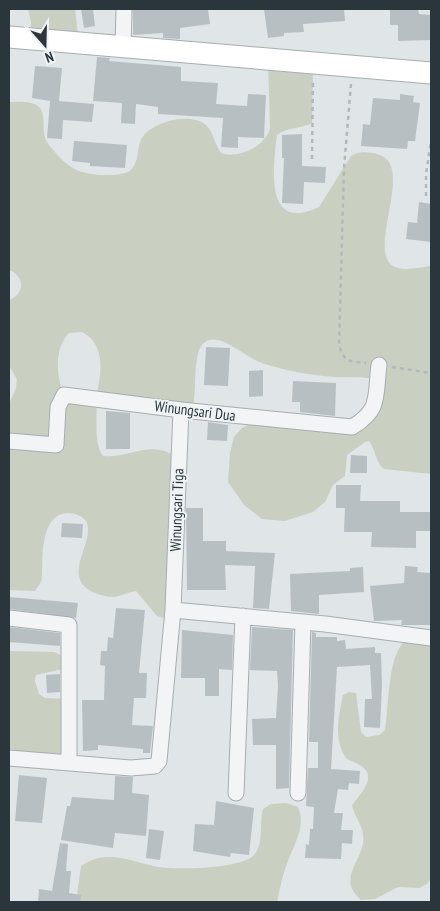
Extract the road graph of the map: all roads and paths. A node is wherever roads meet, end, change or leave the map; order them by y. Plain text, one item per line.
1 (124, 9) edge
2 (9, 37) edge
3 (123, 47) junction
4 (314, 64) junction
5 (353, 68) junction
6 (431, 73) edge
7 (431, 141) edge
8 (312, 159) dead end
9 (426, 196) dead end
10 (380, 365) junction
11 (431, 373) edge
12 (181, 410) junction
13 (9, 440) edge
14 (173, 610) junction
15 (243, 616) junction
16 (9, 618) edge
17 (303, 622) junction
18 (431, 638) edge
19 (9, 758) edge
20 (69, 763) junction
21 (236, 792) dead end
22 (298, 793) dead end

1 - 3 street
2 - 3 street
3 - 4 street
4 - 5 street
4 - 8 path
5 - 6 street
5 - 10 path
7 - 9 path
10 - 11 path
10 - 12 street, Winungsari Dua
12 - 13 street, Winungsari Dua
12 - 14 street, Winungsari Tiga
14 - 15 street
14 - 20 street, Winungsari Tiga
15 - 17 street
15 - 21 street
16 - 20 street
17 - 18 street
17 - 22 street
19 - 20 street

